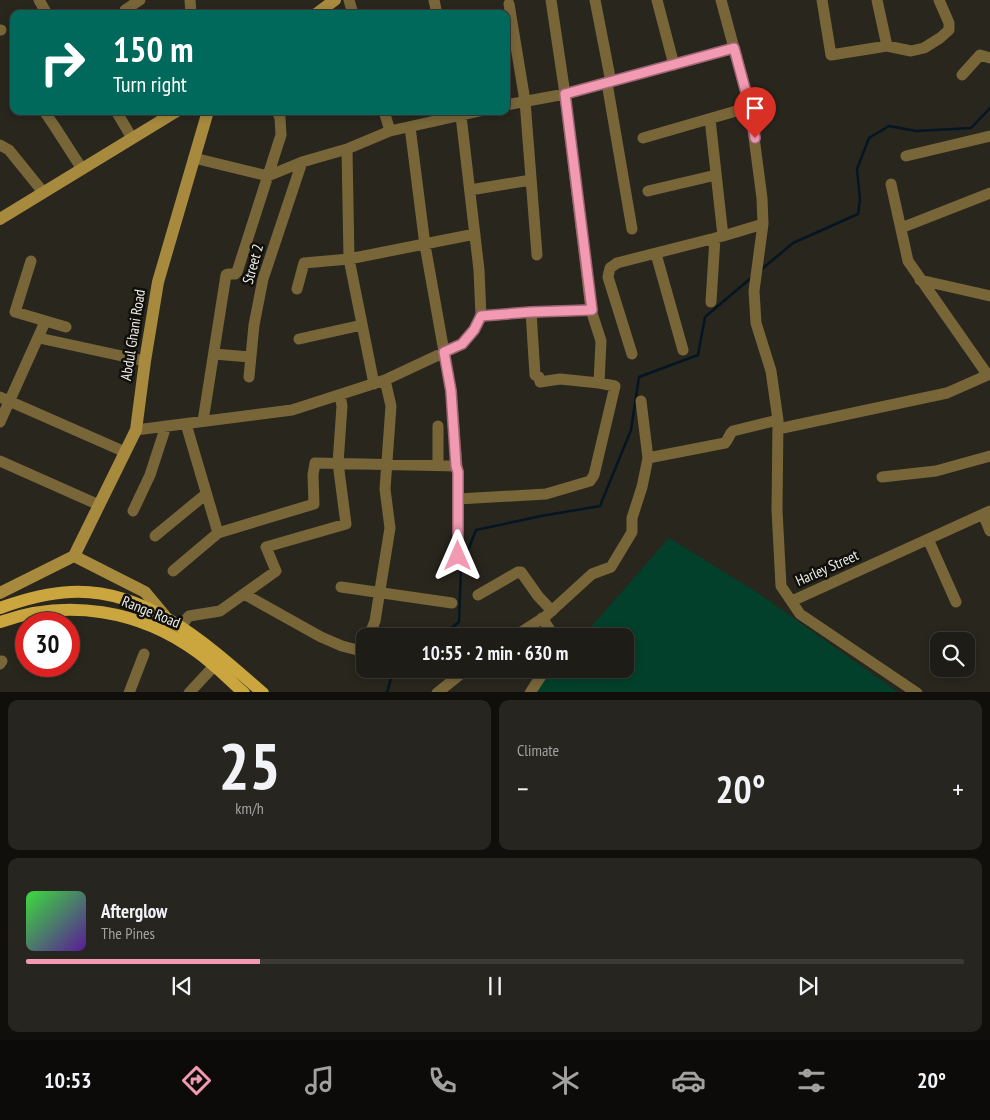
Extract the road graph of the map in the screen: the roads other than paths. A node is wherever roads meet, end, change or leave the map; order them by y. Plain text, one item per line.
1 (140, 0) edge
2 (551, 0) edge
3 (595, 0) edge
4 (657, 0) edge
5 (721, 0) edge
6 (822, 0) edge
7 (877, 0) edge
8 (939, 0) edge
9 (332, 1) edge
10 (509, 4) dead end
11 (126, 10) edge
12 (321, 10) edge
13 (510, 10) edge
14 (510, 10) edge
15 (887, 46) junction
16 (734, 48) junction
17 (990, 58) edge
18 (674, 65) junction
19 (962, 75) dead end
20 (609, 82) junction
21 (565, 94) junction
22 (525, 101) junction
23 (510, 104) edge
24 (750, 107) junction
25 (47, 115) edge
26 (118, 115) edge
27 (170, 115) edge
28 (207, 115) edge
29 (279, 115) edge
30 (385, 115) edge
31 (453, 115) edge
32 (460, 115) edge
33 (710, 119) junction
34 (410, 127) junction
35 (390, 132) junction
36 (990, 136) edge
37 (132, 138) junction
38 (644, 138) dead end
39 (0, 145) edge
40 (347, 149) junction
41 (906, 156) dead end
42 (194, 158) junction
43 (302, 162) junction
44 (82, 169) junction
45 (716, 175) junction
46 (268, 176) junction
47 (531, 180) junction
48 (891, 184) dead end
49 (470, 190) junction
50 (648, 191) dead end
51 (43, 192) junction
52 (990, 193) edge
53 (0, 219) edge
54 (763, 224) junction
55 (901, 228) junction
56 (632, 229) dead end
57 (475, 234) junction
58 (719, 237) junction
59 (425, 245) junction
60 (656, 254) junction
61 (537, 255) dead end
62 (349, 260) junction
63 (31, 261) dead end
64 (920, 280) junction
65 (296, 289) dead end
66 (990, 296) edge
67 (711, 302) dead end
68 (592, 310) junction
69 (531, 312) junction
70 (481, 316) junction
71 (45, 322) junction
72 (362, 325) junction
73 (66, 327) dead end
74 (39, 338) junction
75 (299, 339) dead end
76 (683, 350) dead end
77 (444, 352) junction
78 (214, 354) junction
79 (632, 354) dead end
80 (250, 358) junction
81 (145, 361) junction
82 (989, 374) edge
83 (249, 377) dead end
84 (380, 382) junction
85 (599, 383) junction
86 (340, 395) junction
87 (5, 399) edge
88 (641, 401) dead end
89 (203, 421) junction
90 (0, 422) edge
91 (186, 424) junction
92 (778, 425) junction
93 (166, 426) junction
94 (438, 426) dead end
95 (136, 430) junction
96 (125, 452) junction
97 (990, 456) edge
98 (648, 458) junction
99 (0, 461) edge
100 (338, 463) junction
101 (387, 464) junction
102 (438, 465) junction
103 (456, 466) junction
104 (882, 477) dead end
105 (206, 494) junction
106 (458, 499) junction
107 (100, 505) junction
108 (133, 511) dead end
109 (986, 512) edge
110 (990, 531) edge
111 (218, 533) junction
112 (155, 536) dead end
113 (928, 539) junction
114 (74, 556) junction
115 (458, 556) dead end
116 (173, 571) dead end
117 (341, 587) dead end
118 (380, 592) junction
119 (0, 593) edge
120 (244, 594) junction
121 (478, 595) dead end
122 (792, 601) junction
123 (956, 602) dead end
124 (452, 603) dead end
125 (0, 608) edge
126 (552, 611) junction
127 (165, 616) junction
128 (542, 618) junction
129 (0, 622) edge
130 (180, 627) junction
131 (372, 628) edge
132 (527, 628) edge
133 (549, 628) edge
134 (356, 649) edge
135 (144, 654) dead end
136 (214, 666) junction
137 (455, 678) edge
138 (540, 678) edge
139 (129, 692) edge
140 (189, 692) edge
141 (244, 692) edge
142 (263, 692) edge
143 (437, 692) edge
144 (530, 692) edge
145 (917, 692) edge

1 - 11 street
2 - 21 street
3 - 20 street
4 - 18 street
5 - 16 street
6 - 15 street
7 - 15 street
8 - 15 street
9 - 12 street
10 - 13 street
14 - 22 street
16 - 18 street
16 - 24 street
17 - 19 street
18 - 20 street
20 - 21 street
20 - 56 street
21 - 22 street
21 - 68 street
22 - 23 street
22 - 47 street
24 - 33 street
24 - 54 street
25 - 44 street
26 - 37 street
27 - 37 street
28 - 42 street, Abdul Ghani Road
29 - 46 street
30 - 35 street
31 - 34 street
32 - 49 street
33 - 38 street
33 - 45 street
34 - 35 street
34 - 59 street
35 - 40 street
36 - 41 street
37 - 44 street
39 - 51 street
40 - 43 street
40 - 62 street
42 - 46 street
42 - 81 street, Abdul Ghani Road
43 - 46 street
43 - 80 street, Street 2
44 - 51 street
45 - 50 street
45 - 58 street
46 - 78 street
47 - 49 street
47 - 61 street
48 - 55 street
49 - 57 street
51 - 53 street
52 - 55 street
54 - 58 street
54 - 92 street
55 - 64 street
57 - 59 street
57 - 70 street
58 - 60 street
58 - 67 street
59 - 62 street
59 - 77 street
60 - 76 street
60 - 79 street
62 - 65 street
62 - 72 street
63 - 71 street
64 - 66 street
64 - 82 street
68 - 69 street
68 - 85 street
69 - 70 street
69 - 85 street
70 - 77 street
71 - 73 street
71 - 74 street
72 - 75 street
72 - 84 street
74 - 81 street
74 - 87 street
77 - 84 street
77 - 103 street
78 - 80 street
78 - 89 street
80 - 83 street, Street 2
81 - 95 street, Abdul Ghani Road
82 - 92 street
84 - 86 street
84 - 101 street
85 - 106 street
86 - 89 street
86 - 100 street
87 - 90 street
87 - 96 street
88 - 98 street
89 - 91 street
91 - 93 street
91 - 105 street
92 - 98 street
92 - 122 street
93 - 95 street
93 - 108 street
94 - 102 street
95 - 96 street, Abdul Ghani Road
96 - 107 street, Abdul Ghani Road
97 - 104 street
98 - 126 street
99 - 107 street
100 - 101 street
100 - 111 street
100 - 120 street
101 - 102 street
101 - 118 street
102 - 103 street
103 - 106 street
105 - 111 street
105 - 112 street
106 - 115 street
107 - 114 street, Abdul Ghani Road
109 - 110 street
109 - 113 street, Harley Street
111 - 116 street
113 - 122 street, Harley Street
113 - 123 street
114 - 119 street
114 - 127 street
117 - 118 street
118 - 124 street
118 - 131 street
120 - 130 street
120 - 134 street
121 - 126 street
122 - 145 street, Harley Street
125 - 127 main road
126 - 128 street
127 - 130 main road
128 - 132 street
128 - 133 street
129 - 136 main road, Range Road
130 - 142 main road
135 - 139 street
136 - 140 street
136 - 141 main road, Range Road
137 - 143 street
138 - 144 street

